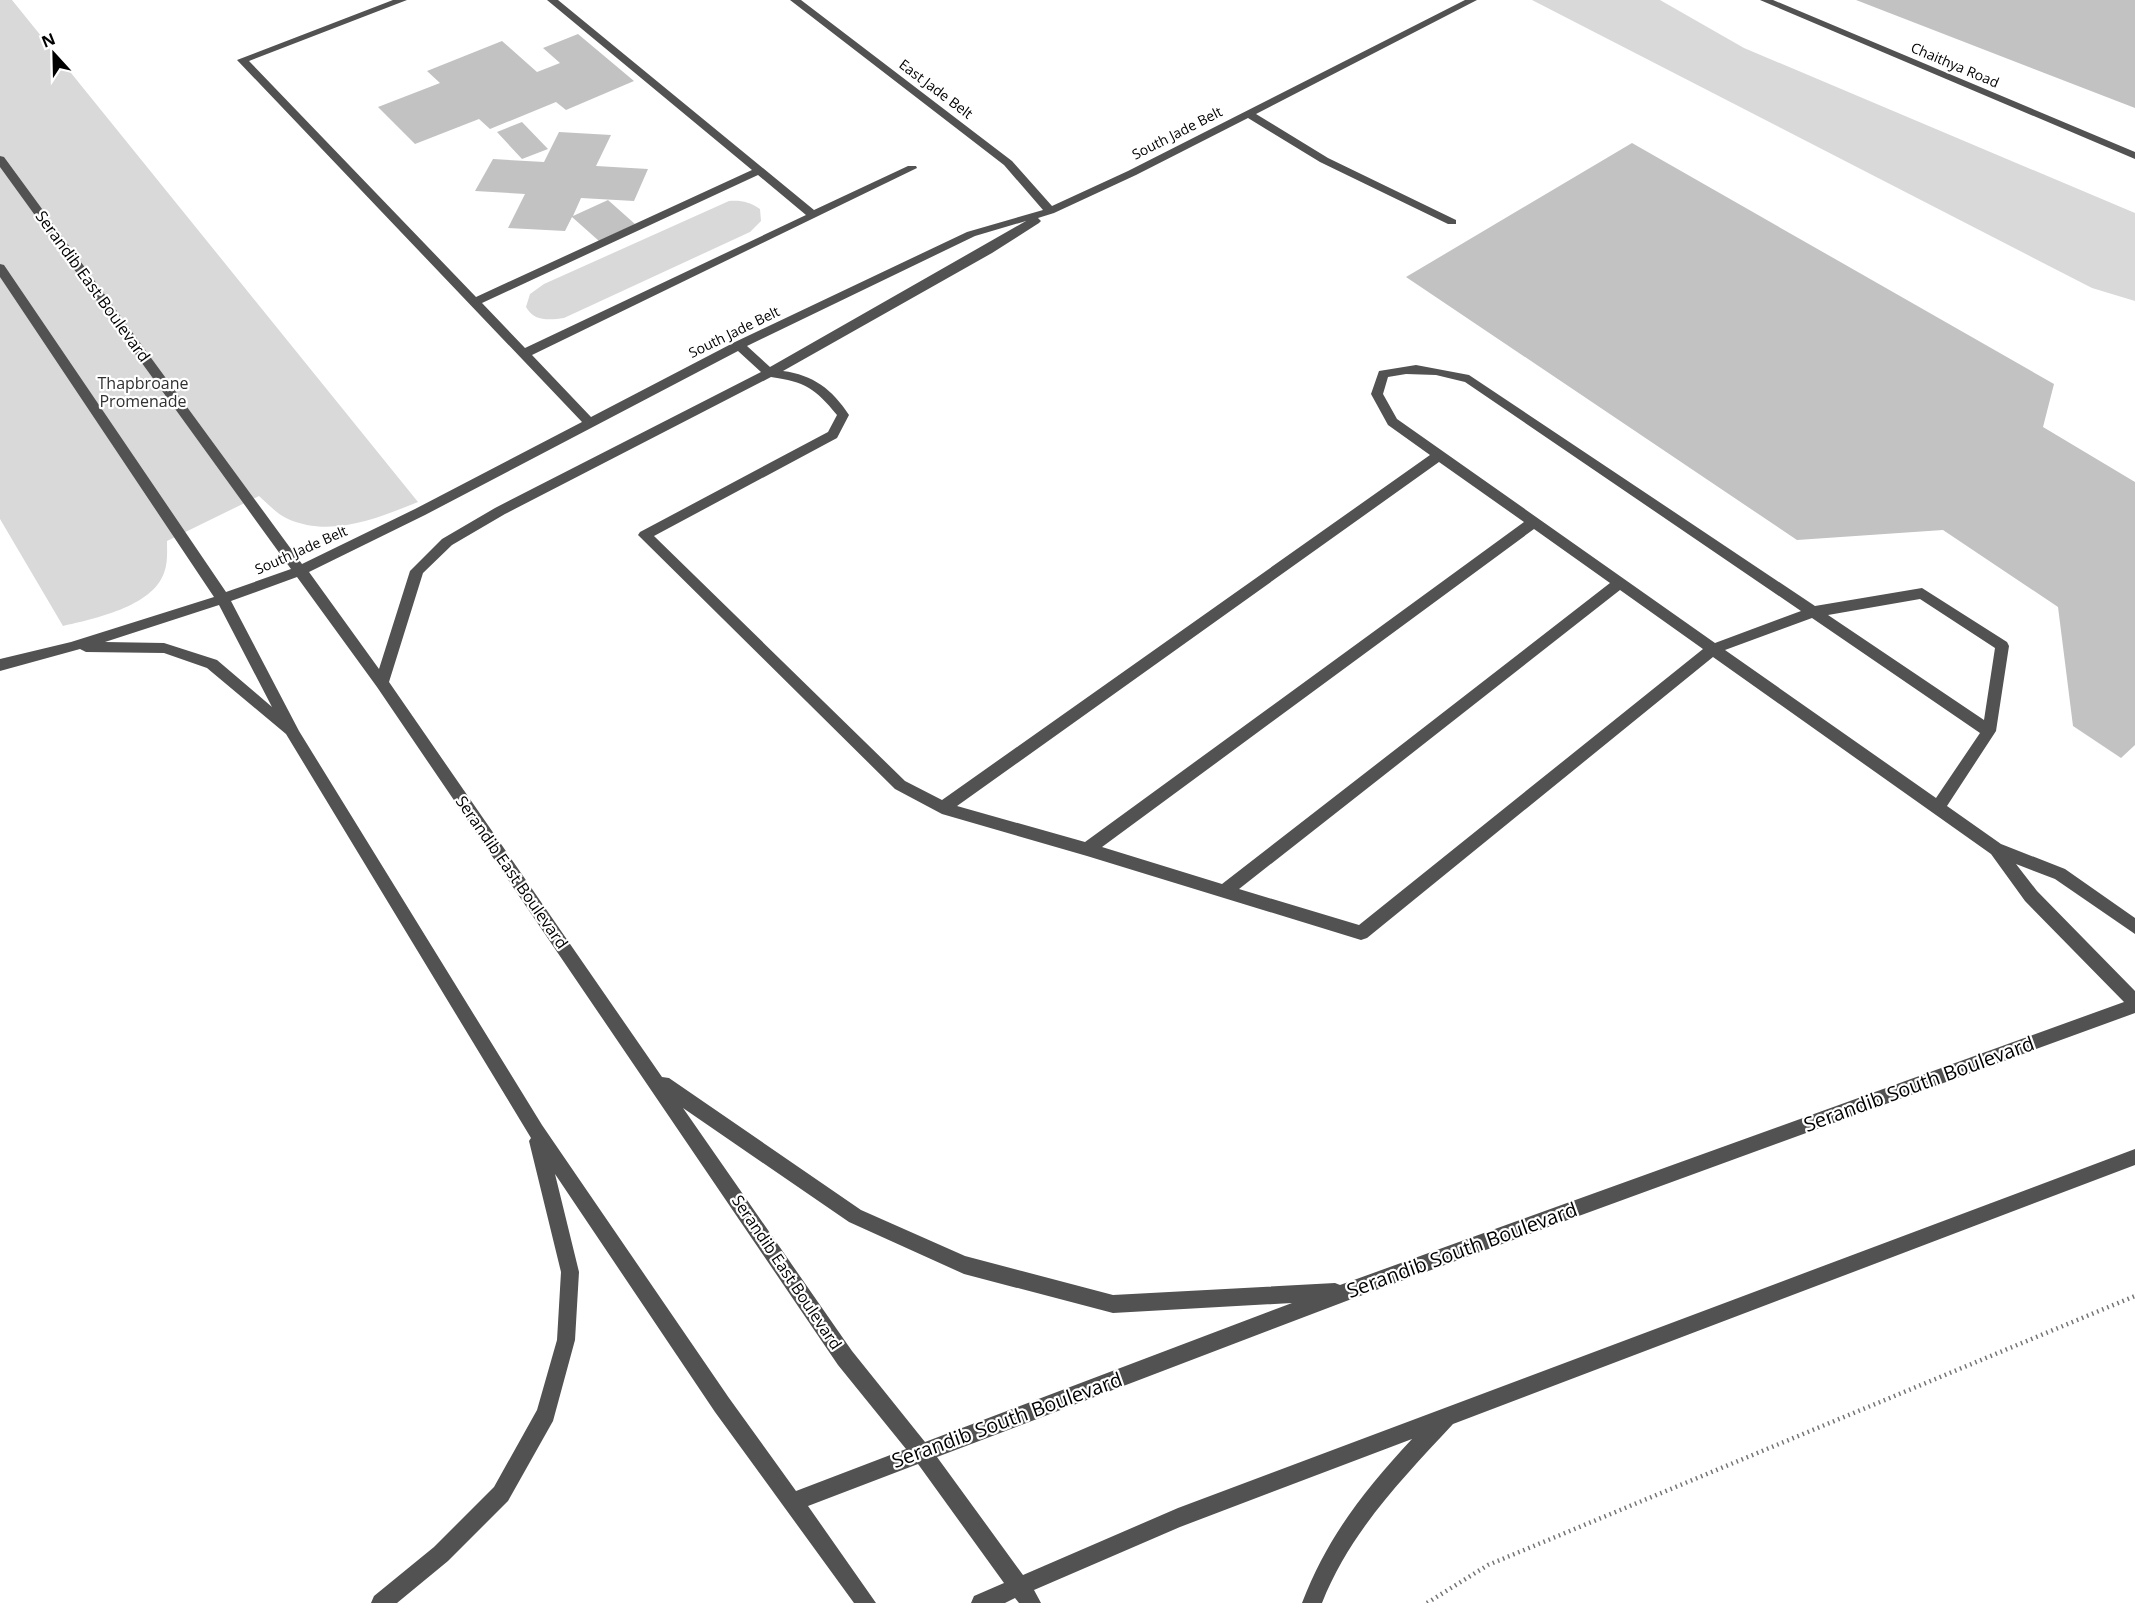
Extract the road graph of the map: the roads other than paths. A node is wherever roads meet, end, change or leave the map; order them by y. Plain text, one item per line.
1 (402, 0) edge
2 (552, 0) edge
3 (795, 0) edge
4 (1472, 0) edge
5 (1765, 0) edge
6 (1249, 114) junction
7 (2135, 156) edge
8 (0, 159) edge
9 (912, 168) dead end
10 (759, 171) junction
11 (1050, 211) junction
12 (813, 215) junction
13 (1452, 222) dead end
14 (0, 268) edge
15 (474, 302) junction
16 (739, 345) junction
17 (524, 354) junction
18 (769, 373) junction
19 (589, 422) junction
20 (1440, 455) junction
21 (1533, 522) junction
22 (299, 571) junction
23 (1620, 583) junction
24 (223, 599) junction
25 (1813, 612) junction
26 (71, 647) junction
27 (1713, 649) junction
28 (0, 665) edge
29 (382, 683) junction
30 (1989, 731) junction
31 (294, 735) junction
32 (942, 808) junction
33 (1938, 808) junction
34 (1087, 849) junction
35 (1996, 849) junction
36 (1223, 892) junction
37 (2135, 927) edge
38 (2135, 1004) edge
39 (655, 1079) junction
40 (536, 1131) junction
41 (2135, 1157) edge
42 (1349, 1291) junction
43 (1448, 1415) junction
44 (921, 1452) junction
45 (793, 1502) junction
46 (1025, 1595) edge
47 (381, 1603) edge
48 (866, 1603) edge
49 (981, 1603) edge
50 (1312, 1603) edge

1 - 15 street
2 - 10 street
3 - 11 street, East Jade Belt
4 - 6 street, South Jade Belt
5 - 7 street, Chaithya Road
6 - 11 street, South Jade Belt
6 - 13 street
8 - 22 street, Serandib East Boulevard
9 - 12 street
10 - 12 street
10 - 15 street
11 - 16 street, South Jade Belt
11 - 18 street
12 - 17 street
14 - 24 street
15 - 17 street
16 - 18 street
16 - 19 street, South Jade Belt
17 - 19 street
18 - 29 street
18 - 32 street
19 - 22 street, South Jade Belt
20 - 21 street
20 - 25 street
20 - 32 street
21 - 23 street
21 - 34 street
22 - 24 street, South Jade Belt
22 - 29 street, Serandib East Boulevard
23 - 27 street
23 - 36 street
24 - 26 street, South Jade Belt
24 - 31 street
25 - 27 street
25 - 30 street
25 - 30 street
26 - 28 street, South Jade Belt
26 - 31 street
27 - 33 street
27 - 36 street
29 - 39 street, Serandib East Boulevard
30 - 33 street
31 - 40 street
32 - 34 street
33 - 35 street
34 - 36 street
35 - 37 street
35 - 38 street
38 - 42 street, Serandib South Boulevard
39 - 42 street
39 - 44 street, Serandib East Boulevard
40 - 45 street
40 - 47 street
41 - 43 street
42 - 44 street, Serandib South Boulevard
43 - 46 street
43 - 50 street
44 - 45 street, Serandib South Boulevard
44 - 46 street, Serandib East Boulevard
45 - 48 street
46 - 49 street

